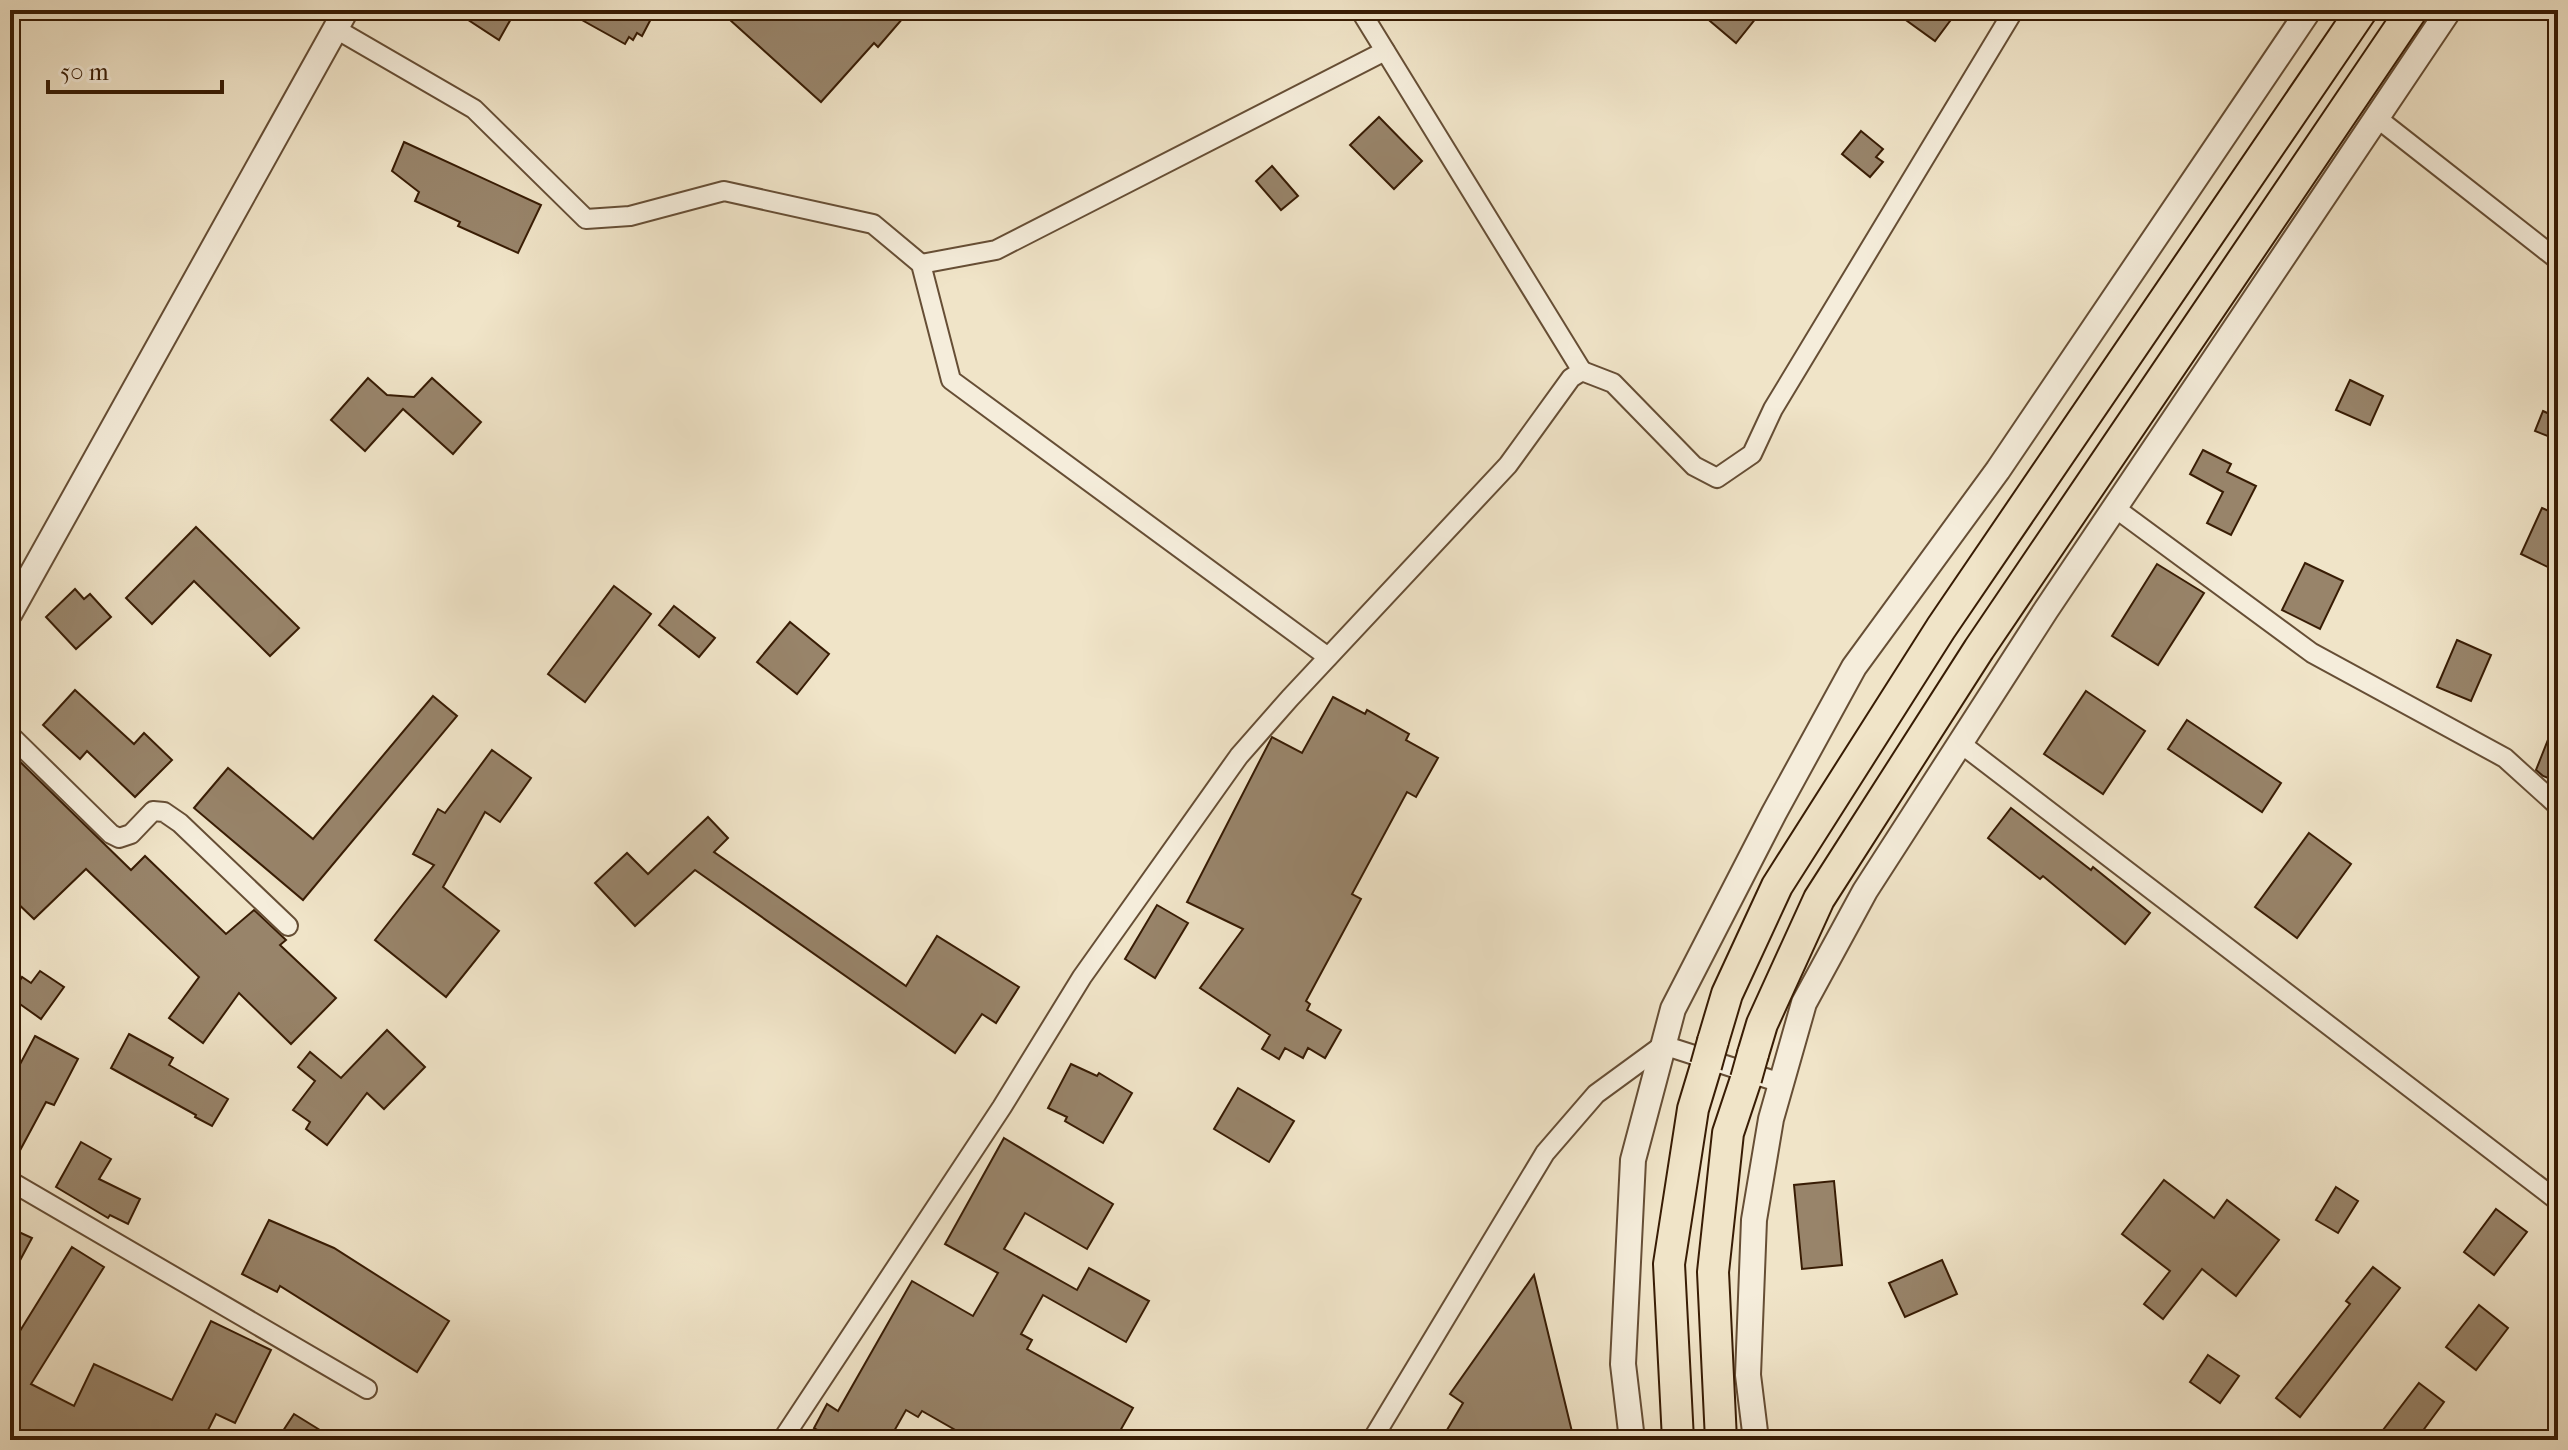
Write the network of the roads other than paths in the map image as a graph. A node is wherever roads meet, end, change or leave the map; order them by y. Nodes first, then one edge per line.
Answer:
1 (1360, 10) edge
2 (2309, 10) edge
3 (2362, 10) edge
4 (2412, 10) edge
5 (2449, 10) edge
6 (2010, 12) edge
7 (341, 20) edge
8 (1385, 51) junction
9 (2377, 118) junction
10 (2558, 260) edge
11 (921, 264) junction
12 (1582, 371) junction
13 (2115, 508) junction
14 (10, 613) edge
15 (1328, 657) junction
16 (10, 735) edge
17 (1960, 743) junction
18 (2558, 806) edge
19 (288, 926) dead end
20 (1663, 1045) junction
21 (1781, 1083) junction
22 (10, 1181) edge
23 (2558, 1201) edge
24 (367, 1389) dead end
25 (782, 1440) edge
26 (1372, 1440) edge
27 (1632, 1440) edge
28 (1678, 1440) edge
29 (1721, 1440) edge
30 (1756, 1440) edge

1 - 8 street
2 - 20 street
3 - 28 highway
4 - 29 highway
5 - 9 street
6 - 12 street
7 - 11 street
7 - 14 street
8 - 11 street
8 - 12 street
9 - 10 street
9 - 13 street
11 - 15 street
12 - 15 street
13 - 17 street
13 - 18 street
15 - 25 street
16 - 19 street
17 - 21 street
17 - 23 street
20 - 21 street
20 - 26 street
20 - 27 street
21 - 30 street
22 - 24 street

